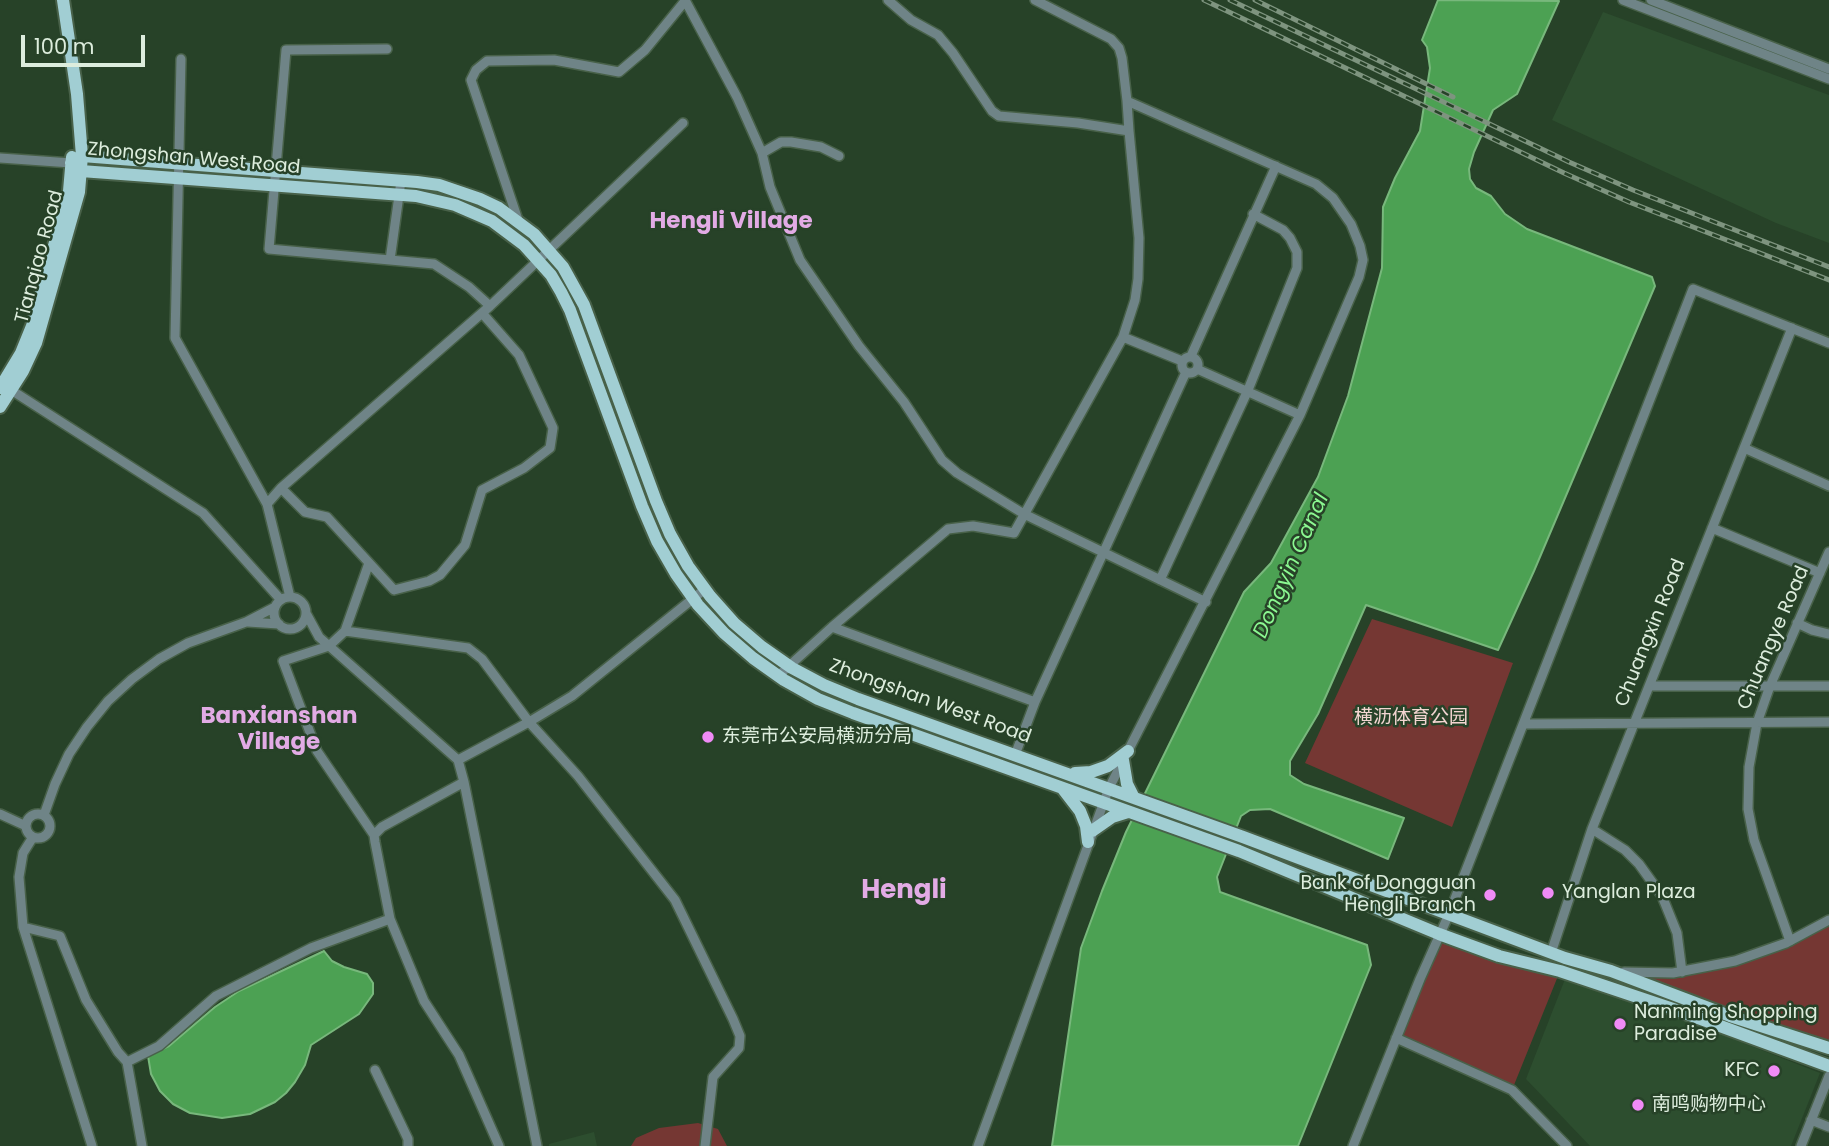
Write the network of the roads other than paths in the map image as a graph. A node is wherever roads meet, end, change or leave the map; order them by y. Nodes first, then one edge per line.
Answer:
1 (63, 0) edge
2 (685, 0) edge
3 (888, 0) edge
4 (1035, 0) edge
5 (1623, 0) edge
6 (1651, 0) edge
7 (387, 49) dead end
8 (181, 59) dead end
9 (1829, 69) edge
10 (1829, 79) edge
11 (1127, 101) junction
12 (683, 123) dead end
13 (1129, 131) junction
14 (762, 153) junction
15 (839, 156) dead end
16 (0, 158) edge
17 (78, 163) junction
18 (179, 163) junction
19 (1276, 166) junction
20 (276, 171) junction
21 (178, 178) junction
22 (401, 181) junction
23 (274, 186) junction
24 (399, 195) junction
25 (1253, 214) junction
26 (518, 220) junction
27 (550, 250) junction
28 (538, 259) junction
29 (390, 260) junction
30 (486, 309) junction
31 (1792, 328) junction
32 (1123, 337) junction
33 (1829, 343) edge
34 (1187, 359) junction
35 (1198, 369) junction
36 (1186, 372) junction
37 (4, 388) edge
38 (1248, 390) junction
39 (0, 407) edge
40 (1300, 415) junction
41 (1744, 448) junction
42 (1829, 486) edge
43 (281, 488) junction
44 (267, 504) junction
45 (1024, 514) junction
46 (1712, 528) junction
47 (1102, 552) junction
48 (1829, 552) edge
49 (369, 563) junction
50 (1820, 573) junction
51 (1160, 580) junction
52 (705, 589) junction
53 (693, 598) junction
54 (282, 601) junction
55 (1206, 602) junction
56 (307, 615) junction
57 (246, 622) junction
58 (1797, 623) junction
59 (279, 624) junction
60 (832, 627) junction
61 (296, 628) junction
62 (345, 631) junction
63 (1829, 634) edge
64 (319, 637) junction
65 (329, 646) junction
66 (789, 666) junction
67 (778, 676) junction
68 (1649, 686) junction
69 (1770, 686) junction
70 (1829, 686) edge
71 (1035, 702) junction
72 (529, 722) junction
73 (1829, 722) edge
74 (1634, 723) junction
75 (1757, 723) junction
76 (1524, 724) junction
77 (1015, 755) junction
78 (1126, 756) junction
79 (458, 760) junction
80 (1065, 773) junction
81 (464, 782) junction
82 (1060, 786) junction
83 (1109, 788) junction
84 (1133, 798) junction
85 (1103, 802) junction
86 (1128, 812) junction
87 (0, 814) edge
88 (44, 815) junction
89 (26, 826) junction
90 (1591, 829) junction
91 (374, 835) junction
92 (33, 837) junction
93 (1090, 837) junction
94 (1449, 915) junction
95 (390, 919) junction
96 (1829, 920) edge
97 (23, 927) junction
98 (1439, 934) junction
99 (1790, 941) junction
100 (1551, 953) junction
101 (1611, 971) junction
102 (1682, 972) junction
103 (1396, 1038) junction
104 (1829, 1048) edge
105 (127, 1062) junction
106 (1829, 1066) edge
107 (376, 1070) dead end
108 (1829, 1076) edge
109 (1811, 1120) junction
110 (1829, 1127) edge
111 (92, 1146) edge
112 (142, 1146) edge
113 (408, 1146) edge
114 (499, 1146) edge
115 (537, 1146) edge
116 (705, 1146) edge
117 (978, 1146) edge
118 (1353, 1146) edge
119 (1567, 1146) edge
120 (1801, 1146) edge

1 - 17 main road, Tianqiao Road
2 - 14 street
2 - 26 street
3 - 13 street
4 - 11 street
5 - 10 street
6 - 9 street
7 - 20 street
8 - 18 street
11 - 13 street
11 - 19 street
12 - 27 street
13 - 32 street
14 - 15 street
14 - 45 street
16 - 17 street
17 - 18 main road, Zhongshan West Road
17 - 21 main road, Zhongshan West Road
17 - 37 main road, Tianqiao Road
18 - 20 main road, Zhongshan West Road
18 - 21 street
19 - 25 street
19 - 40 street
20 - 22 main road, Zhongshan West Road
20 - 23 street
21 - 23 main road, Zhongshan West Road
21 - 44 street
22 - 24 street
22 - 26 main road, Zhongshan West Road
23 - 24 main road, Zhongshan West Road
23 - 29 street
24 - 28 main road, Zhongshan West Road
24 - 29 street
25 - 34 street
25 - 38 street
26 - 27 main road, Zhongshan West Road
27 - 28 street
27 - 52 main road, Zhongshan West Road
28 - 30 street
28 - 53 main road, Zhongshan West Road
29 - 30 street
30 - 43 street
30 - 49 street
31 - 33 street
31 - 41 street, Chuangxin Road
31 - 76 street
32 - 34 street
32 - 45 street
34 - 35 street
34 - 36 street
35 - 36 street
35 - 38 street
36 - 47 street
37 - 39 main road, Tianqiao Road
37 - 54 street
38 - 40 street
38 - 51 street
40 - 55 street
41 - 42 street
41 - 46 street, Chuangxin Road
43 - 44 street
43 - 49 street
44 - 54 street
45 - 47 street
45 - 60 street
46 - 50 street
46 - 68 street, Chuangxin Road
47 - 51 street
47 - 71 street
48 - 50 street, Chuangye Road
49 - 62 street
50 - 58 street, Chuangye Road
51 - 55 street
52 - 53 street
52 - 66 main road, Zhongshan West Road
53 - 67 main road, Zhongshan West Road
53 - 72 street
54 - 56 street
54 - 57 street
54 - 59 street
55 - 78 street
56 - 61 street
56 - 64 street
57 - 59 street
57 - 88 street
58 - 63 street
58 - 69 street, Chuangye Road
59 - 61 street
60 - 66 street
60 - 71 street
61 - 64 street
62 - 65 street
62 - 72 street
64 - 65 street
65 - 79 street
65 - 91 street
66 - 67 street
66 - 77 main road, Zhongshan West Road
67 - 82 main road, Zhongshan West Road
68 - 69 street
68 - 74 street, Chuangxin Road
69 - 70 street
69 - 75 street, Chuangye Road
71 - 77 street
72 - 79 street
72 - 116 street
73 - 75 street
74 - 75 street
74 - 76 street
74 - 90 street, Chuangxin Road
75 - 99 street, Chuangye Road
76 - 94 street
77 - 80 main road, Zhongshan West Road
78 - 80 main road
78 - 83 street
78 - 84 main road
79 - 81 street
80 - 83 main road, Zhongshan West Road
81 - 91 street
81 - 115 street
82 - 85 main road, Zhongshan West Road
82 - 93 main road
83 - 84 main road, Zhongshan West Road
83 - 85 street
84 - 94 main road, Zhongshan West Road
85 - 86 main road, Zhongshan West Road
85 - 93 street
86 - 93 main road
86 - 98 main road, Zhongshan West Road
87 - 89 street
88 - 89 street
88 - 92 street
89 - 92 street
90 - 100 street, Chuangxin Road
90 - 102 street
91 - 95 street
92 - 97 street
93 - 117 street
94 - 98 street
94 - 100 main road, Zhongshan West Road
95 - 105 street
95 - 114 street
96 - 99 street
97 - 105 street
97 - 111 street
98 - 103 street
98 - 106 main road, Zhongshan West Road
99 - 102 street
100 - 101 main road, Zhongshan West Road
101 - 102 street
101 - 104 main road, Zhongshan West Road
103 - 118 street
103 - 119 street
105 - 112 street
107 - 113 street
108 - 109 street
109 - 110 street
109 - 120 street

